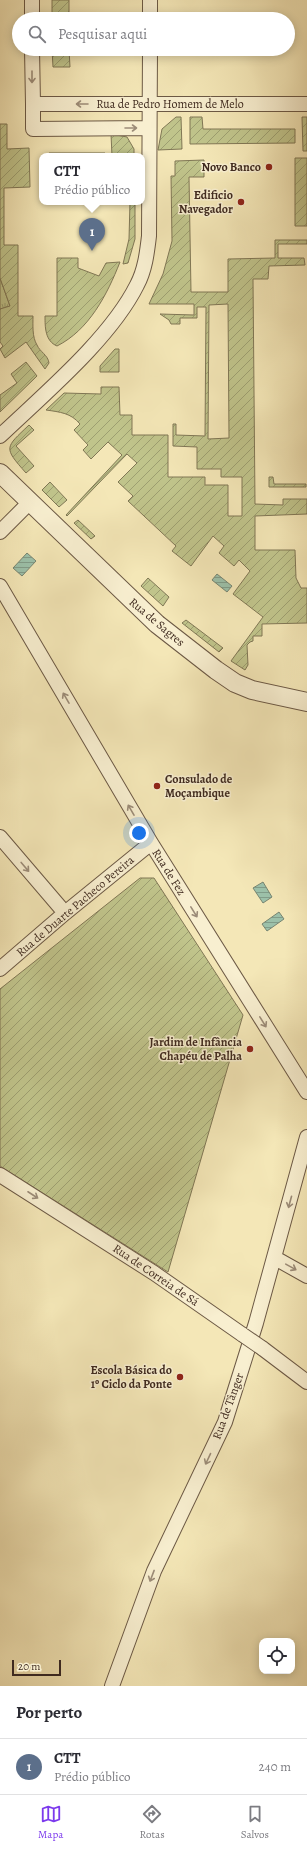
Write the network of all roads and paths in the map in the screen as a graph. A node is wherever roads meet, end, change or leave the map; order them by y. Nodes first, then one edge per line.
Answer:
1 (32, 0) edge
2 (150, 0) edge
3 (32, 12) edge
4 (150, 12) edge
5 (32, 56) edge
6 (150, 56) edge
7 (33, 104) junction
8 (149, 104) junction
9 (307, 104) edge
10 (149, 128) junction
11 (0, 436) edge
12 (0, 473) edge
13 (30, 502) junction
14 (0, 532) edge
15 (0, 586) edge
16 (307, 702) edge
17 (0, 837) edge
18 (151, 843) junction
19 (65, 913) junction
20 (0, 969) edge
21 (307, 1092) edge
22 (307, 1137) edge
23 (0, 1175) edge
24 (275, 1258) junction
25 (307, 1276) edge
26 (247, 1337) junction
27 (307, 1382) edge
28 (112, 1686) edge

1 - 3 street
2 - 4 street
5 -> 7 street, Rua de Pedro Homem de Melo
6 - 8 street
8 -> 7 street, Rua de Pedro Homem de Melo
7 -> 10 street, Rua de Pedro Homem de Melo
8 - 9 street, Rua de Pedro Homem de Melo
8 - 10 street
10 - 11 street
12 - 13 street, Rua de Sagres
13 - 14 street
13 - 16 street, Rua de Sagres
18 -> 15 street, Rua de Fez
17 -> 19 street
18 - 19 street, Rua de Duarte Pacheco Pereira
18 -> 21 street, Rua de Fez
19 - 20 street, Rua de Duarte Pacheco Pereira
22 -> 24 street, Rua de Tânger
23 -> 26 street, Rua de Correia de Sá
24 -> 25 street
24 - 26 street, Rua de Tânger
26 - 27 street, Rua de Correia de Sá, bridge
26 -> 28 street, Rua de Tânger

